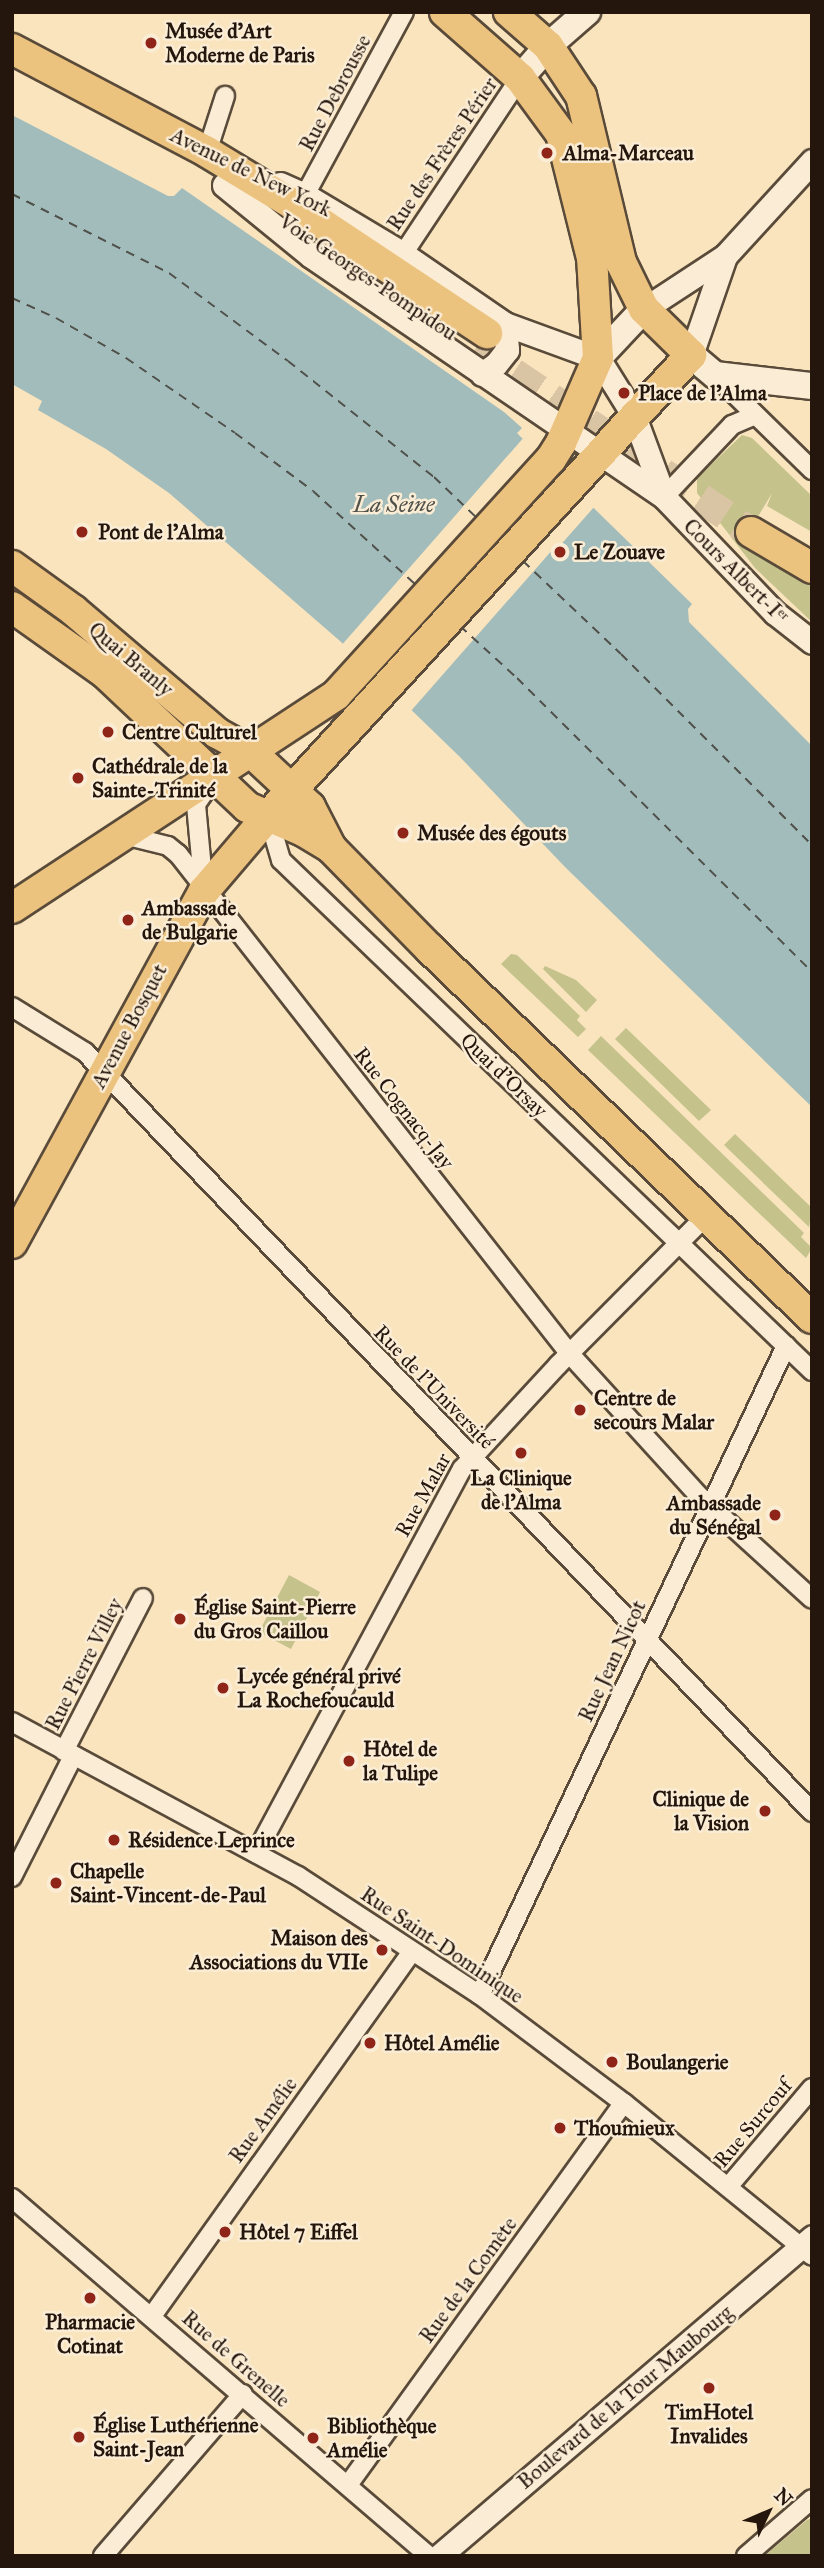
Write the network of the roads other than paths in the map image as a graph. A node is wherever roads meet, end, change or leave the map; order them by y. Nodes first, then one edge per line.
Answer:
1 (404, 12) edge
2 (445, 12) edge
3 (509, 12) edge
4 (587, 12) edge
5 (548, 47) junction
6 (12, 49) edge
7 (12, 71) edge
8 (520, 78) junction
9 (225, 96) dead end
10 (207, 152) junction
11 (812, 161) edge
12 (224, 185) joint
13 (305, 195) junction
14 (403, 254) junction
15 (725, 256) junction
16 (643, 309) junction
17 (488, 345) junction
18 (691, 355) junction
19 (598, 358) junction
20 (721, 382) junction
21 (812, 386) edge
22 (755, 415) junction
23 (634, 416) junction
24 (566, 430) junction
25 (599, 454) junction
26 (812, 470) edge
27 (664, 497) junction
28 (812, 545) edge
29 (12, 566) edge
30 (812, 568) edge
31 (12, 607) edge
32 (812, 642) edge
33 (250, 751) junction
34 (215, 776) junction
35 (292, 790) junction
36 (268, 816) junction
37 (124, 835) junction
38 (331, 848) junction
39 (204, 891) junction
40 (12, 908) edge
41 (12, 1007) edge
42 (104, 1072) junction
43 (707, 1215) junction
44 (12, 1243) edge
45 (678, 1243) junction
46 (812, 1318) edge
47 (786, 1346) junction
48 (569, 1353) junction
49 (812, 1371) edge
50 (470, 1458) junction
51 (711, 1507) junction
52 (143, 1598) dead end
53 (812, 1599) edge
54 (647, 1641) junction
55 (12, 1722) edge
56 (69, 1754) junction
57 (809, 1805) edge
58 (256, 1853) junction
59 (12, 1877) edge
60 (412, 1951) junction
61 (480, 1995) junction
62 (812, 2088) edge
63 (624, 2103) junction
64 (729, 2187) junction
65 (12, 2198) edge
66 (808, 2247) edge
67 (152, 2316) junction
68 (243, 2394) junction
69 (348, 2485) junction
70 (812, 2499) edge
71 (103, 2556) edge
72 (429, 2556) edge
73 (439, 2556) edge
74 (746, 2556) edge

1 - 13 street, Rue Debrousse
2 - 8 main road
3 - 5 main road
4 - 5 main road
5 - 8 main road
5 - 16 main road
6 - 10 main road, Avenue de New York
7 - 12 main road, Avenue de New York
8 - 14 street, Rue des Frères Périer
8 - 19 main road
9 - 10 street
10 - 13 street, Avenue de New York
10 - 17 main road, Voie Georges-Pompidou
11 - 15 street
12 - 17 main road, Voie Georges-Pompidou
13 - 14 street, Avenue de New York
14 - 17 street, Avenue de New York
15 - 16 street
15 - 18 street
16 - 18 main road
16 - 19 main road
17 - 19 street, Avenue de New York
17 - 24 street, Avenue de New York
18 - 20 main road
18 - 23 main road
19 - 23 street
19 - 24 main road
20 - 21 main road
20 - 22 street
22 - 26 street
22 - 27 street
23 - 25 main road
23 - 27 street
24 - 25 street
24 - 33 main road
25 - 27 street
25 - 35 main road
27 - 32 street, Cours Albert-Iᵉʳ
28 - 30 main road
29 - 33 main road, Quai Branly
31 - 34 main road, Quai Branly
33 - 34 main road
33 - 35 main road, Quai Branly
34 - 36 main road, Quai Branly
34 - 37 main road
34 - 39 street
35 - 36 main road, Avenue Bosquet
35 - 38 main road, Quai d'Orsay
36 - 38 main road, Quai d'Orsay
36 - 39 main road, Avenue Bosquet
36 - 45 street, Quai d'Orsay
37 - 39 street, Rue Cognacq-Jay
37 - 40 main road
38 - 43 main road, Quai d'Orsay
39 - 42 main road, Avenue Bosquet
39 - 48 street, Rue Cognacq-Jay
41 - 42 street, Rue de l'Université
42 - 44 main road, Avenue Bosquet
42 - 50 street, Rue de l'Université
43 - 45 street, Rue Malar
43 - 46 main road, Quai d'Orsay
45 - 47 street, Quai d'Orsay
45 - 48 street, Rue Malar
47 - 49 street, Quai d'Orsay
47 - 51 street, Rue Jean Nicot
48 - 50 street, Rue Malar
48 - 51 street, Rue Cognacq-Jay
50 - 54 street, Rue de l'Université
50 - 58 street, Rue Malar
51 - 53 street, Rue Cognacq-Jay
51 - 54 street, Rue Jean Nicot
52 - 56 street, Rue Pierre Villey
54 - 57 street, Rue de l'Université
54 - 61 street, Rue Jean Nicot
55 - 56 street, Rue Saint-Dominique
56 - 58 street, Rue Saint-Dominique
56 - 59 street, Rue Pierre Villey
58 - 60 street, Rue Saint-Dominique
60 - 61 street, Rue Saint-Dominique
60 - 67 street, Rue Amélie
61 - 63 street, Rue Saint-Dominique
62 - 64 street, Rue Surcouf
63 - 64 street, Rue Saint-Dominique
63 - 69 street, Rue de la Comète
64 - 66 street, Rue Saint-Dominique
65 - 67 street, Rue de Grenelle
66 - 73 street, Boulevard de la Tour Maubourg
67 - 68 street, Rue de Grenelle
68 - 69 street, Rue de Grenelle
68 - 71 street
69 - 72 street, Rue de Grenelle
70 - 74 street

